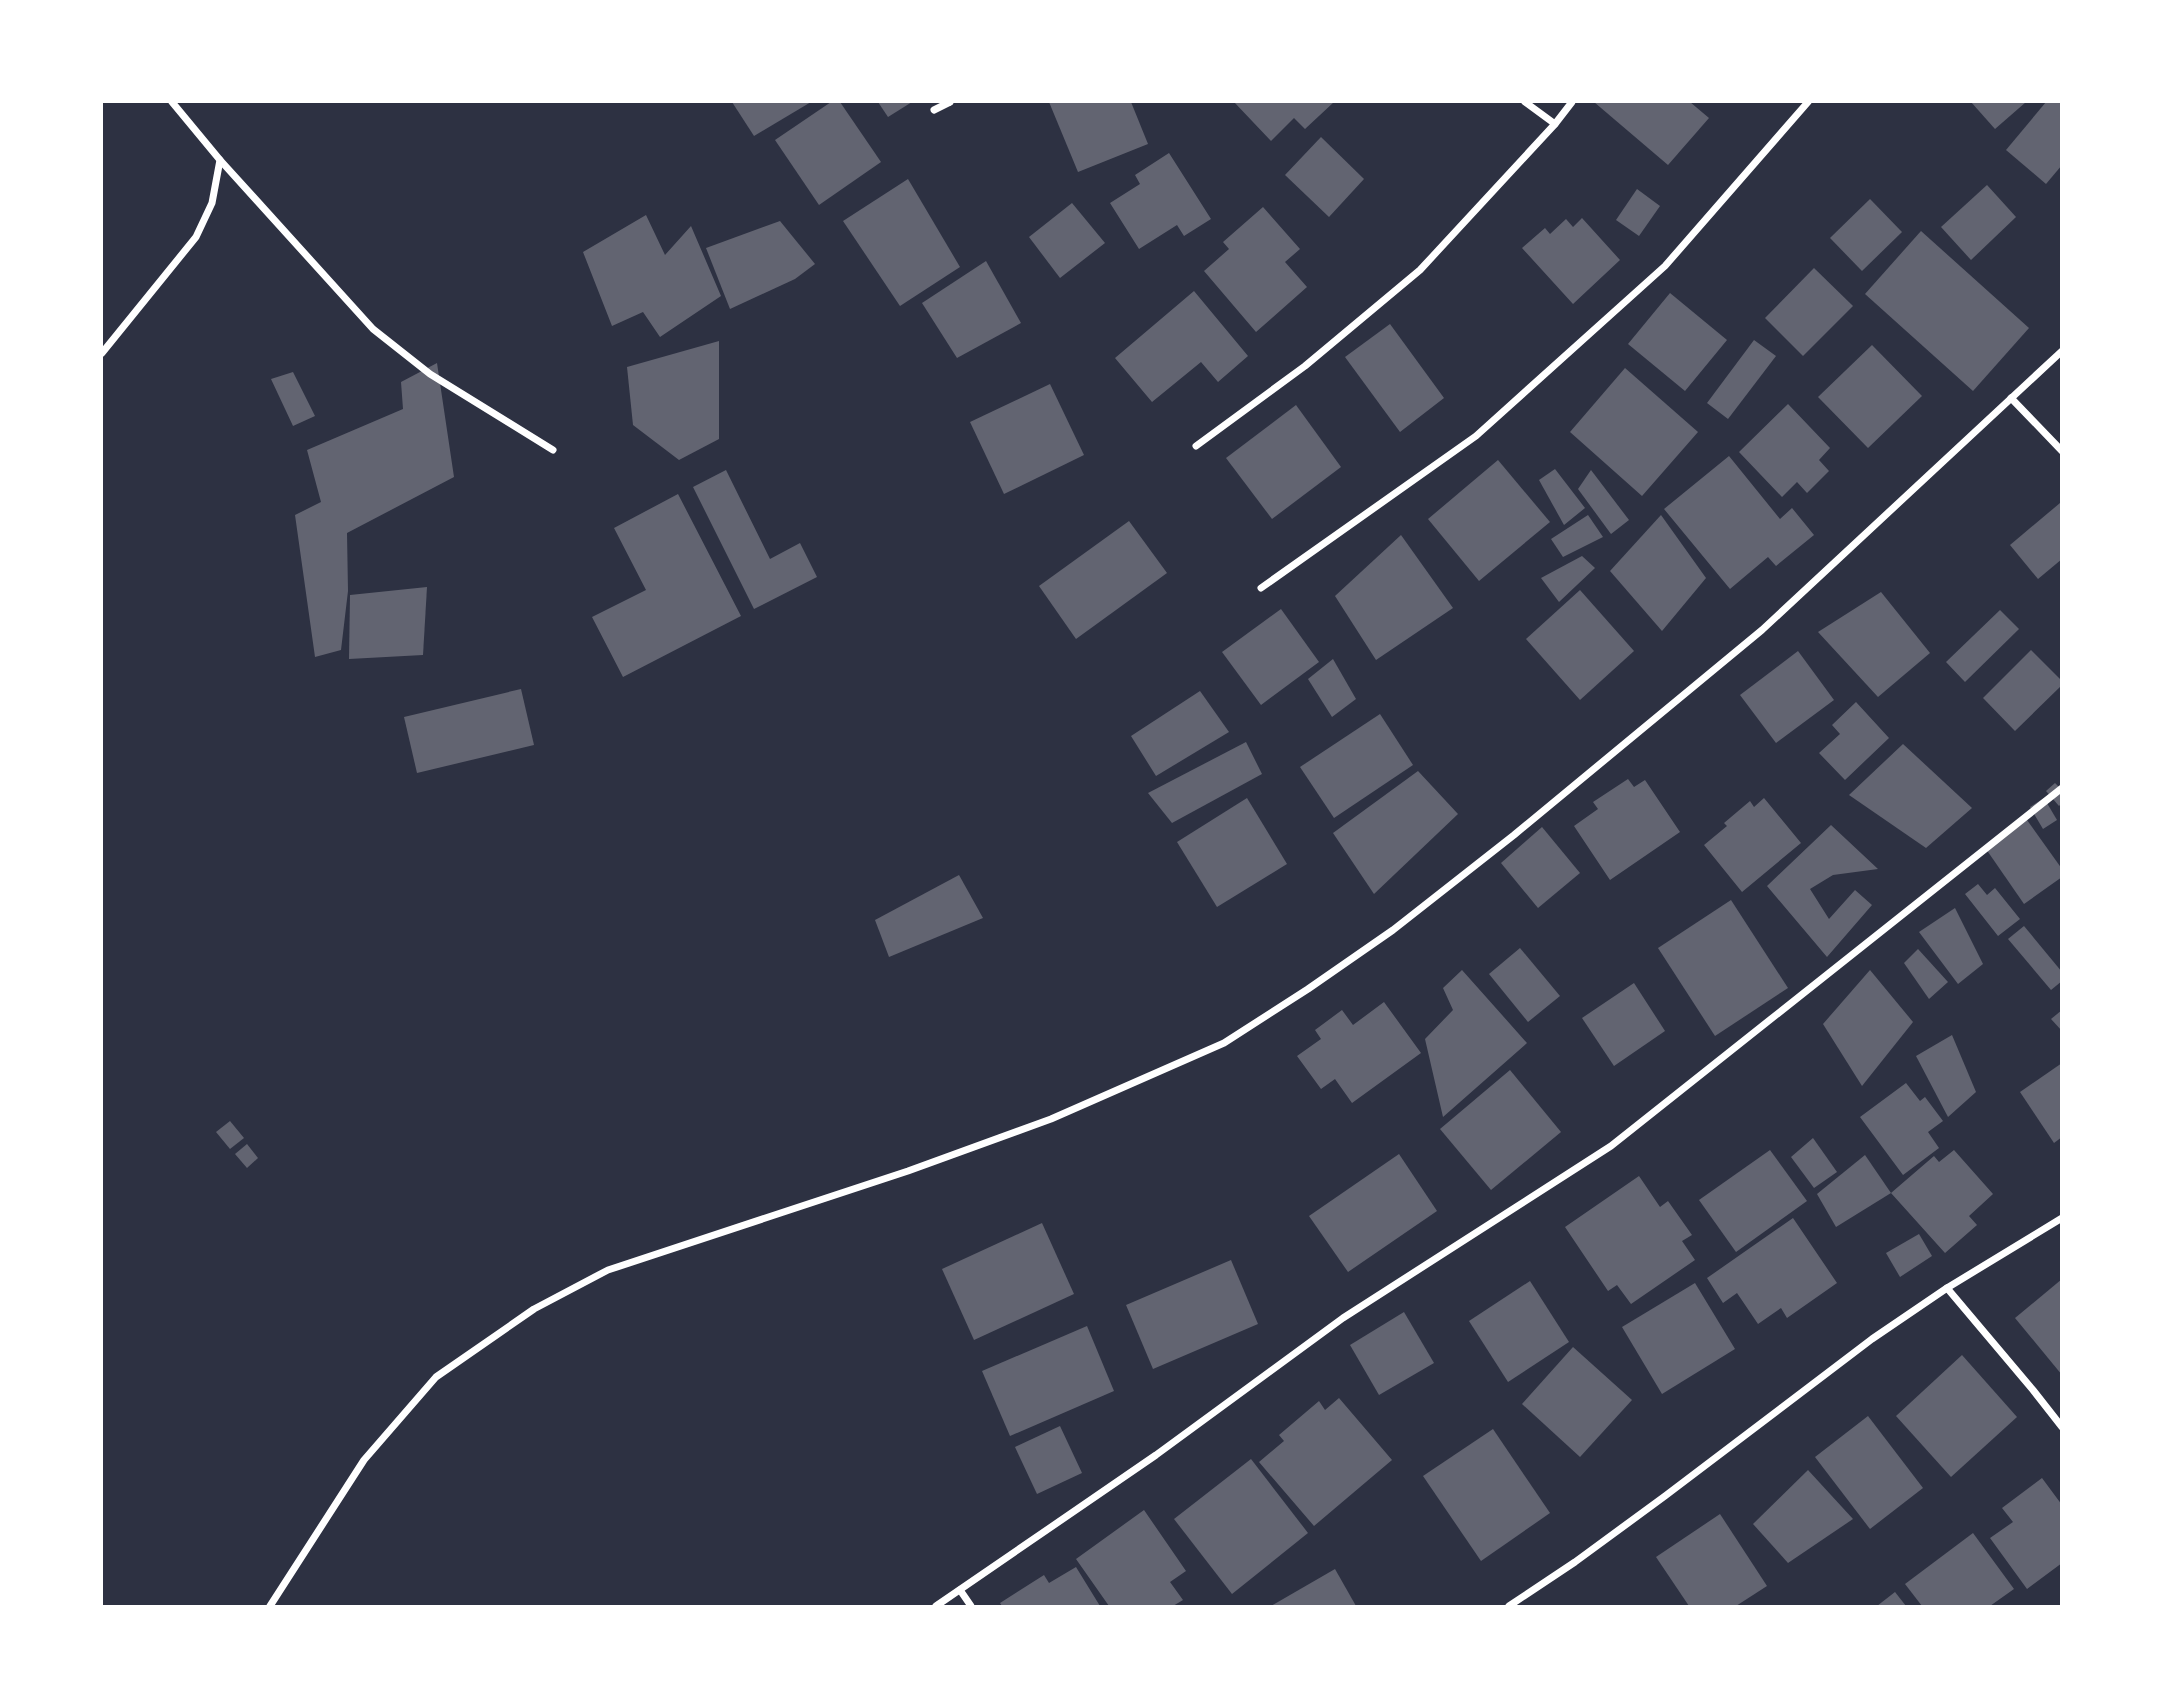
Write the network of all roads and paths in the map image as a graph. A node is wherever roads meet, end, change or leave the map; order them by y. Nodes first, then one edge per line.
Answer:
1 (172, 102) edge
2 (950, 102) edge
3 (1525, 102) edge
4 (1572, 102) edge
5 (1808, 102) edge
6 (934, 110) dead end
7 (1555, 124) junction
8 (220, 160) junction
9 (2062, 351) edge
10 (102, 353) edge
11 (2011, 398) junction
12 (1196, 446) dead end
13 (553, 450) dead end
14 (2062, 452) edge
15 (1261, 588) dead end
16 (2062, 789) edge
17 (2062, 1218) edge
18 (1947, 1288) junction
19 (2062, 1427) edge
20 (960, 1590) junction
21 (270, 1606) edge
22 (936, 1606) edge
23 (971, 1606) edge
24 (1509, 1606) edge

1 - 8 street
2 - 6 street
3 - 7 street
4 - 7 street
5 - 15 street
7 - 12 street
8 - 10 street
8 - 13 street
9 - 11 street
11 - 14 street
11 - 21 street
16 - 20 street
17 - 18 street
18 - 19 street
18 - 24 street
20 - 22 street
20 - 23 street

